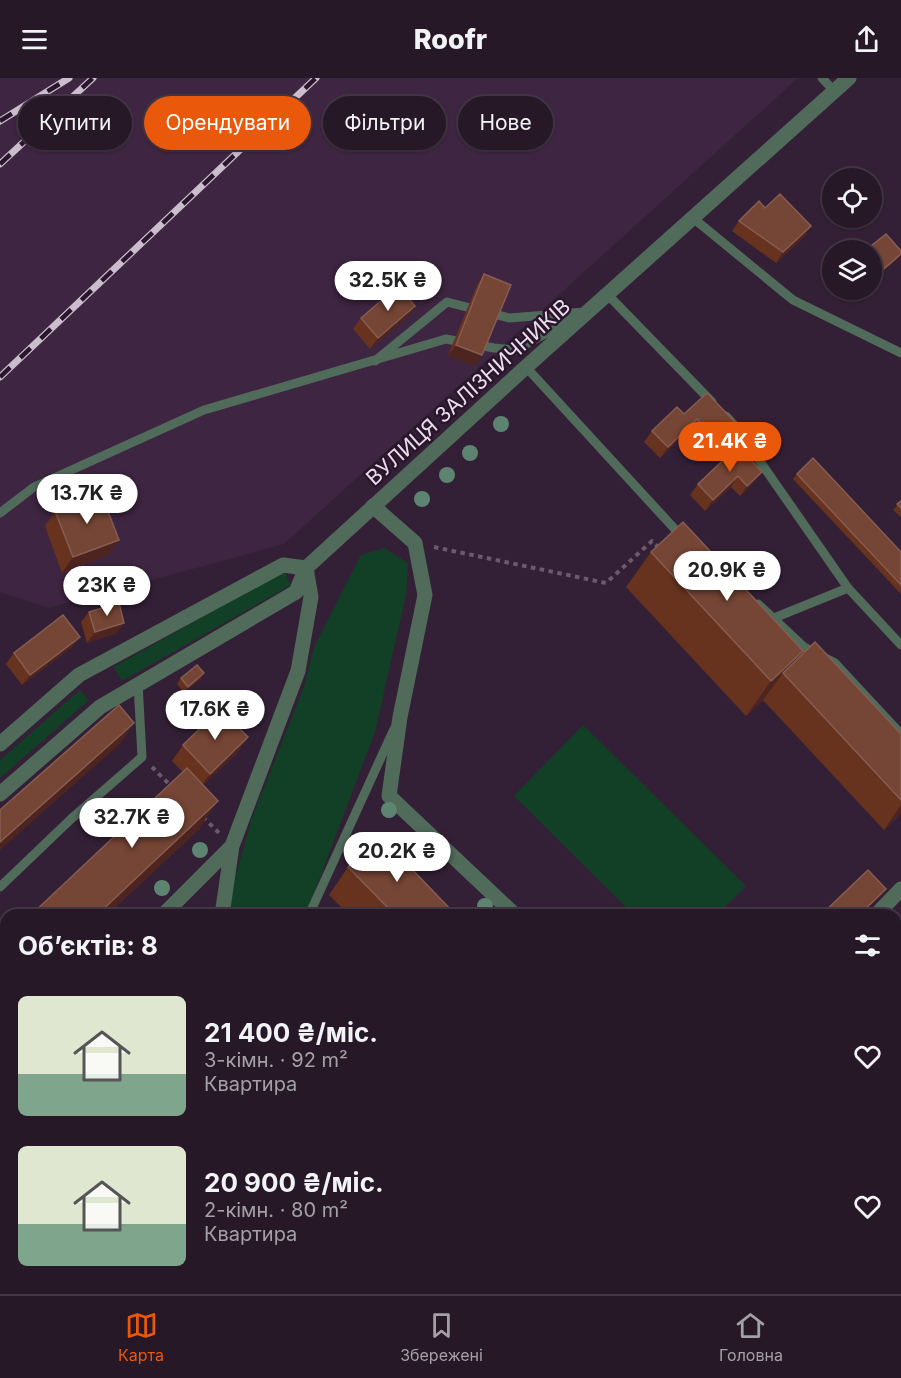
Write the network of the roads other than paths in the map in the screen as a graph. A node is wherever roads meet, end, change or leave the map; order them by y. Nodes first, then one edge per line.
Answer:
1 (822, 78) edge
2 (849, 78) edge
3 (834, 91) junction
4 (693, 218) junction
5 (607, 294) junction
6 (587, 312) junction
7 (901, 353) edge
8 (375, 361) junction
9 (526, 367) junction
10 (373, 506) junction
11 (0, 513) edge
12 (690, 546) edge
13 (306, 568) junction
14 (848, 588) junction
15 (749, 597) edge
16 (774, 618) junction
17 (901, 645) edge
18 (138, 683) junction
19 (400, 717) junction
20 (901, 734) edge
21 (0, 744) edge
22 (0, 794) edge
23 (232, 846) junction
24 (0, 887) edge
25 (901, 889) edge
26 (169, 909) edge
27 (223, 909) edge
28 (312, 909) edge
29 (509, 909) edge
30 (882, 909) edge

1 - 3 lane
2 - 3 street, ВУЛИЦЯ ЗАЛІЗНИЧНИКІВ
3 - 4 street, ВУЛИЦЯ ЗАЛІЗНИЧНИКІВ
4 - 5 street, ВУЛИЦЯ ЗАЛІЗНИЧНИКІВ
4 - 7 lane
5 - 6 street, ВУЛИЦЯ ЗАЛІЗНИЧНИКІВ
5 - 14 lane
6 - 8 lane
6 - 8 lane
6 - 9 street, ВУЛИЦЯ ЗАЛІЗНИЧНИКІВ
8 - 11 lane
9 - 10 street, ВУЛИЦЯ ЗАЛІЗНИЧНИКІВ
9 - 12 lane
10 - 13 street, ВУЛИЦЯ ЗАЛІЗНИЧНИКІВ
10 - 19 street
13 - 18 street, ВУЛИЦЯ ЗАЛІЗНИЧНИКІВ
13 - 21 street
13 - 23 street
14 - 16 lane
14 - 17 lane
15 - 16 lane
16 - 20 lane
18 - 22 street, ВУЛИЦЯ ЗАЛІЗНИЧНИКІВ
18 - 24 lane
19 - 28 lane
19 - 29 street
23 - 26 street
23 - 27 street
25 - 30 street

